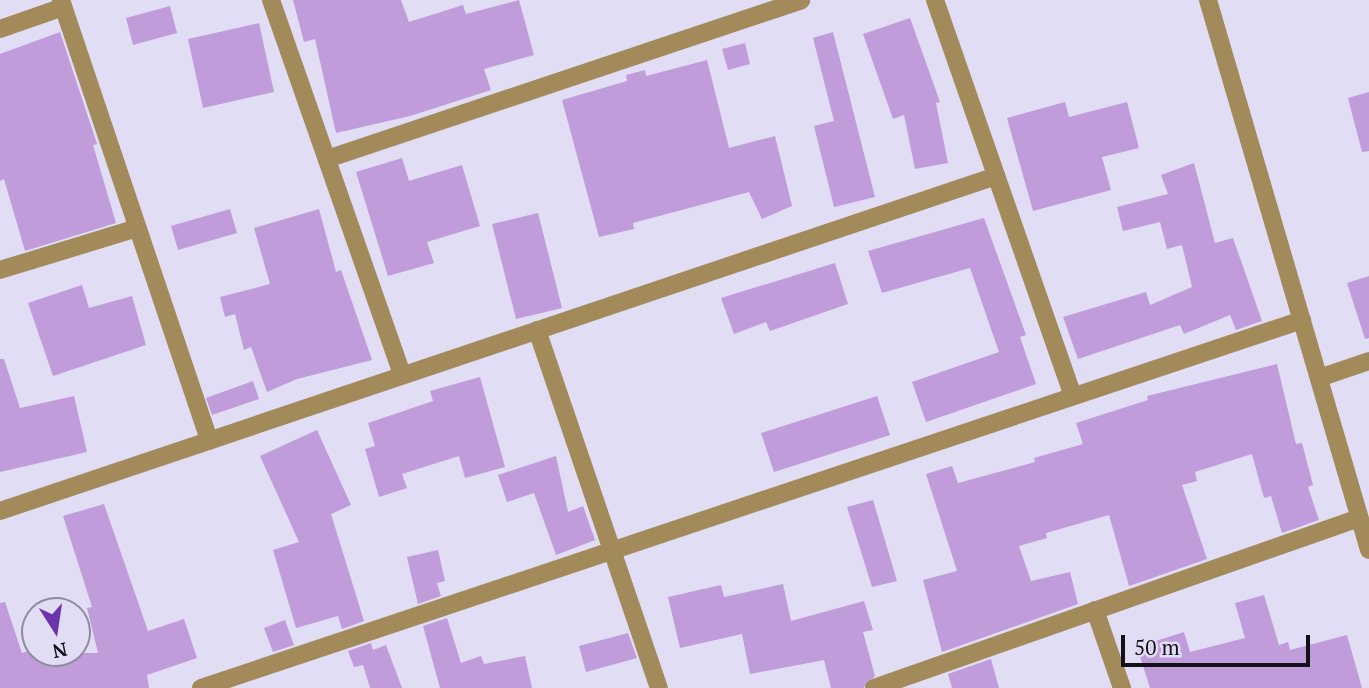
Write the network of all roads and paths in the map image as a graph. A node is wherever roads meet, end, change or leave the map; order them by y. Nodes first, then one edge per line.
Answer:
1 (271, 0) edge
2 (801, 0) edge
3 (935, 0) edge
4 (1208, 0) edge
5 (62, 4) edge
6 (0, 29) edge
7 (327, 159) junction
8 (996, 176) junction
9 (138, 228) junction
10 (0, 270) edge
11 (1302, 320) junction
12 (537, 330) junction
13 (1369, 361) edge
14 (402, 375) junction
15 (1319, 378) junction
16 (1072, 394) junction
17 (209, 441) junction
18 (0, 511) edge
19 (1359, 518) junction
20 (613, 549) junction
21 (1369, 550) edge
22 (1095, 610) junction
23 (922, 680) edge
24 (201, 688) edge
25 (659, 688) edge
26 (874, 688) edge
27 (1122, 688) edge

1 - 7 street
2 - 7 street
3 - 8 street
4 - 11 street
5 - 6 street
5 - 9 street
7 - 14 street
8 - 12 street
8 - 16 street
9 - 10 street
9 - 17 street
11 - 15 street
11 - 16 street
12 - 14 street
12 - 20 street
13 - 15 street
14 - 17 street
15 - 19 street
16 - 20 street
17 - 18 street
19 - 21 street
19 - 22 street
20 - 24 street
20 - 25 street
22 - 23 street
22 - 27 street
23 - 26 street

